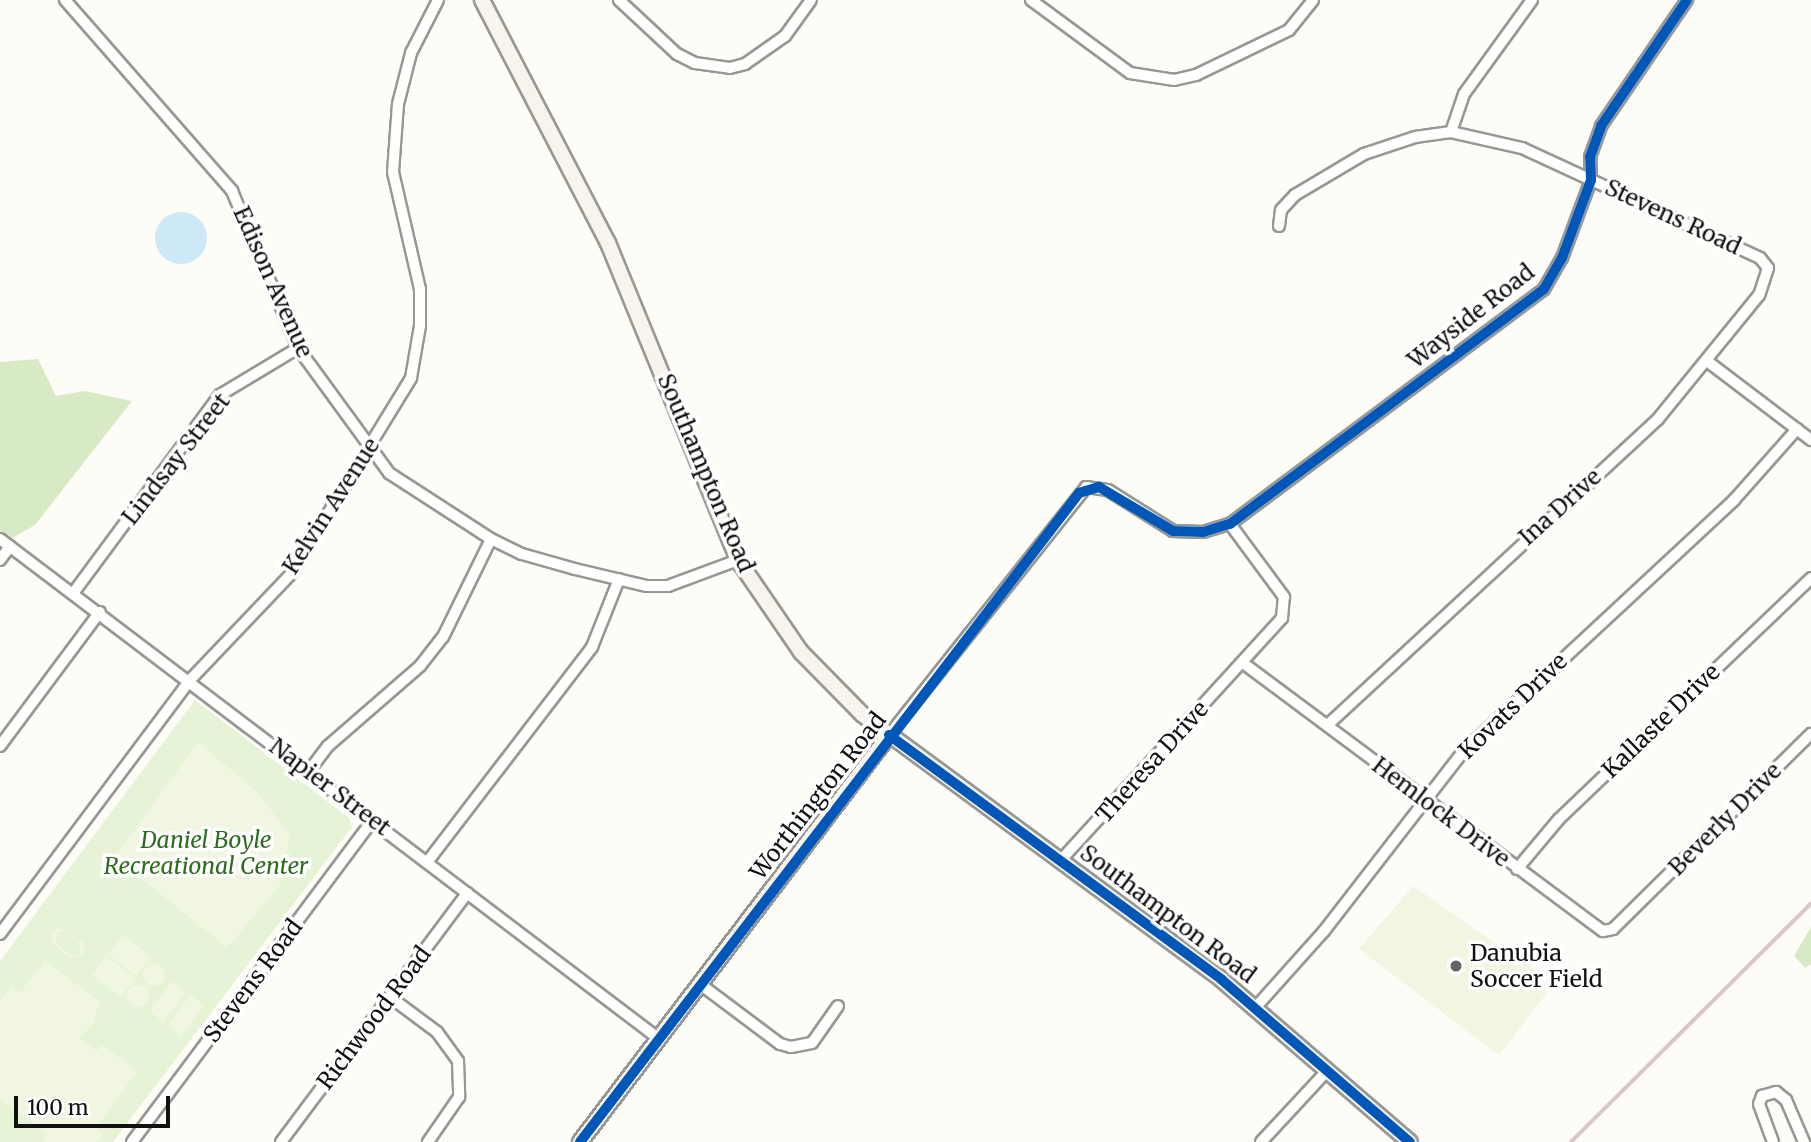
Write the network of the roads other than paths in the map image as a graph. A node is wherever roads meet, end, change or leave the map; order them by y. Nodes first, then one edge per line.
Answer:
1 (65, 0) edge
2 (438, 0) edge
3 (482, 0) edge
4 (619, 0) edge
5 (811, 0) edge
6 (1031, 0) edge
7 (1532, 0) edge
8 (1687, 0) edge
9 (1307, 2) edge
10 (1451, 132) junction
11 (1591, 180) junction
12 (1279, 226) dead end
13 (1768, 270) joint
14 (298, 348) junction
15 (1707, 361) junction
16 (1797, 429) junction
17 (1811, 440) edge
18 (370, 446) junction
19 (1230, 524) junction
20 (0, 539) edge
21 (491, 539) junction
22 (10, 546) junction
23 (0, 560) edge
24 (738, 560) junction
25 (1811, 578) edge
26 (619, 579) junction
27 (74, 592) junction
28 (100, 612) junction
29 (1243, 663) junction
30 (190, 680) junction
31 (1326, 725) junction
32 (1811, 734) edge
33 (889, 735) junction
34 (0, 746) edge
35 (309, 771) junction
36 (1424, 801) junction
37 (373, 820) junction
38 (1061, 860) junction
39 (428, 861) junction
40 (1517, 869) junction
41 (467, 893) junction
42 (1638, 904) joint
43 (0, 934) edge
44 (701, 984) junction
45 (390, 997) junction
46 (838, 1006) dead end
47 (1256, 1007) junction
48 (658, 1038) junction
49 (1327, 1071) junction
50 (1807, 1141) edge
51 (132, 1142) edge
52 (281, 1142) edge
53 (428, 1142) edge
54 (580, 1142) edge
55 (1261, 1142) edge
56 (1410, 1142) edge
57 (1773, 1142) edge

1 - 14 street, Edison Avenue
2 - 18 street, Kelvin Avenue
3 - 24 street, Southampton Road
4 - 5 street
6 - 9 street
7 - 10 street
8 - 11 street, Wayside Road
10 - 11 street, Stevens Road
10 - 12 street, Stevens Road
11 - 13 street, Stevens Road
11 - 19 street, Wayside Road
13 - 15 street, Ina Drive
14 - 18 street, Edison Avenue
14 - 27 street, Lindsay Street
15 - 16 street
15 - 31 street, Ina Drive
16 - 17 street
16 - 36 street, Kovats Drive
18 - 21 street, Edison Avenue
18 - 30 street, Kelvin Avenue
19 - 29 street, Theresa Drive
19 - 33 street, Worthington Road
20 - 22 street, Napier Street
21 - 26 street, Edison Avenue
21 - 35 street
22 - 23 street
22 - 27 street, Napier Street
24 - 26 street, Edison Avenue
24 - 33 street, Southampton Road
25 - 40 street, Kallaste Drive
26 - 39 street
27 - 28 street, Napier Street
28 - 30 street, Napier Street
28 - 34 street
29 - 31 street, Hemlock Drive
29 - 38 street, Theresa Drive
30 - 35 street, Napier Street
30 - 43 street, Kelvin Avenue
31 - 36 street, Hemlock Drive
32 - 42 street, Beverly Drive
33 - 38 street, Southampton Road
33 - 44 street, Worthington Road
35 - 37 street, Napier Street
36 - 40 street, Hemlock Drive
36 - 47 street, Kovats Drive
37 - 39 street, Napier Street
37 - 51 street, Stevens Road
38 - 47 street, Southampton Road
39 - 41 street, Napier Street
40 - 42 street, Hemlock Drive
41 - 45 street, Richwood Road
41 - 48 street, Napier Street
44 - 46 street
44 - 48 street, Worthington Road
45 - 52 street, Richwood Road
45 - 53 street
47 - 49 street, Southampton Road
48 - 54 street, Worthington Road
49 - 55 street
49 - 56 street, Southampton Road
50 - 57 street

